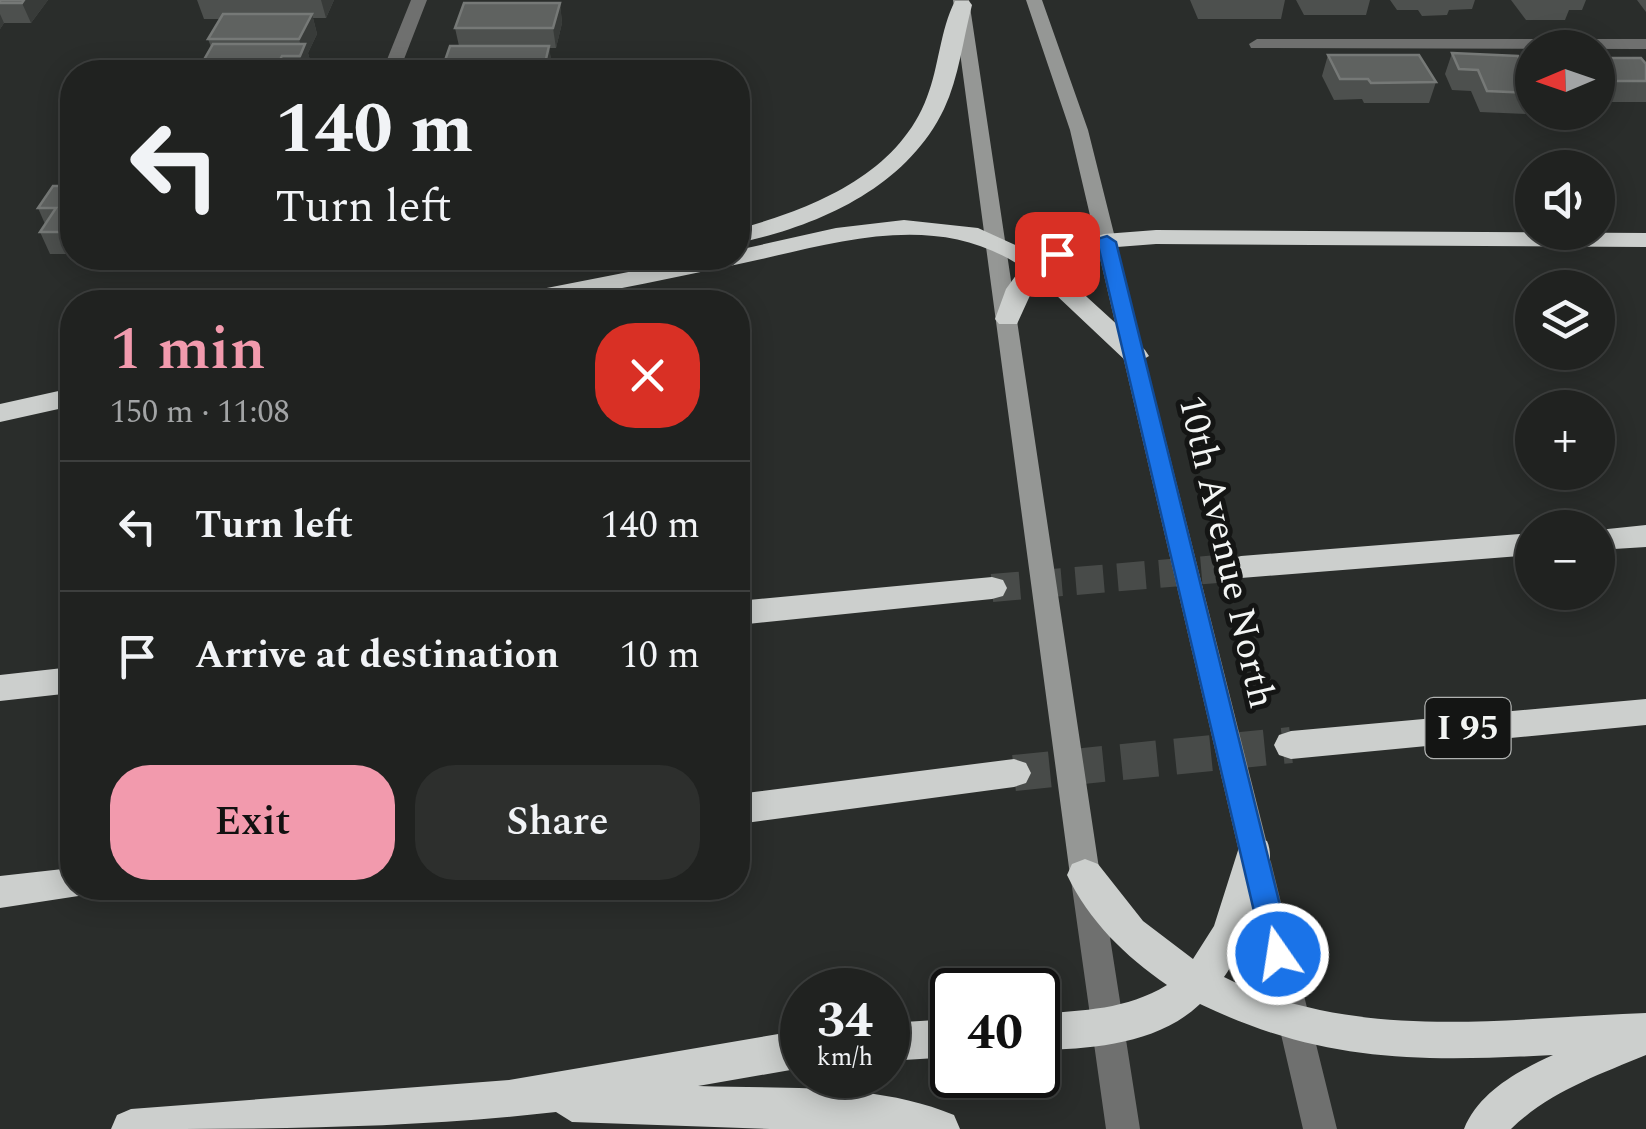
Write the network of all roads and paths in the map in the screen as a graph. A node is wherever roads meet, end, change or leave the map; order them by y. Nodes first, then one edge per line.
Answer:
1 (419, 0) edge
2 (1034, 0) edge
3 (962, 2) edge
4 (1257, 44) dead end
5 (1646, 44) edge
6 (395, 60) edge
7 (750, 232) edge
8 (1646, 240) edge
9 (997, 242) junction
10 (1107, 242) junction
11 (750, 254) edge
12 (1036, 266) junction
13 (602, 270) edge
14 (672, 270) edge
15 (537, 290) edge
16 (574, 290) edge
17 (1008, 319) junction
18 (1136, 356) junction
19 (60, 400) edge
20 (0, 413) edge
21 (1646, 536) edge
22 (1615, 539) edge
23 (1515, 545) edge
24 (1241, 568) tunnel mouth
25 (992, 588) tunnel mouth
26 (750, 612) edge
27 (60, 681) edge
28 (0, 688) edge
29 (1646, 712) edge
30 (1290, 744) tunnel mouth
31 (1014, 773) tunnel mouth
32 (750, 807) edge
33 (1254, 852) junction
34 (1085, 875) junction
35 (60, 885) edge
36 (0, 892) edge
37 (1198, 980) junction
38 (1294, 1022) junction
39 (1108, 1026) junction
40 (1060, 1030) edge
41 (1646, 1034) edge
42 (780, 1053) edge
43 (510, 1100) junction
44 (132, 1129) edge
45 (940, 1129) edge
46 (1123, 1129) edge
47 (1320, 1129) edge
48 (1484, 1129) edge

1 - 6 street
2 - 10 main road, 10th Avenue North
3 - 7 highway
3 - 9 main road
4 - 5 street
8 - 10 highway
9 - 11 highway
9 - 12 highway
9 - 17 main road
10 - 12 highway
10 - 18 main road, 10th Avenue North
12 - 17 highway
12 - 18 highway
13 - 15 highway
14 - 16 highway
17 - 34 main road
18 - 33 main road, 10th Avenue North
19 - 20 highway
21 - 22 highway
23 - 24 highway
25 - 26 highway
27 - 28 highway
29 - 30 highway, I 95
31 - 32 highway
33 - 37 highway
33 - 38 street, 10th Avenue North
34 - 37 highway
34 - 39 street
35 - 36 highway
37 - 38 highway
37 - 39 highway
38 - 41 highway
38 - 47 street, 10th Avenue North
39 - 40 highway
39 - 46 street
41 - 48 highway
42 - 43 highway
43 - 44 highway
43 - 45 highway

